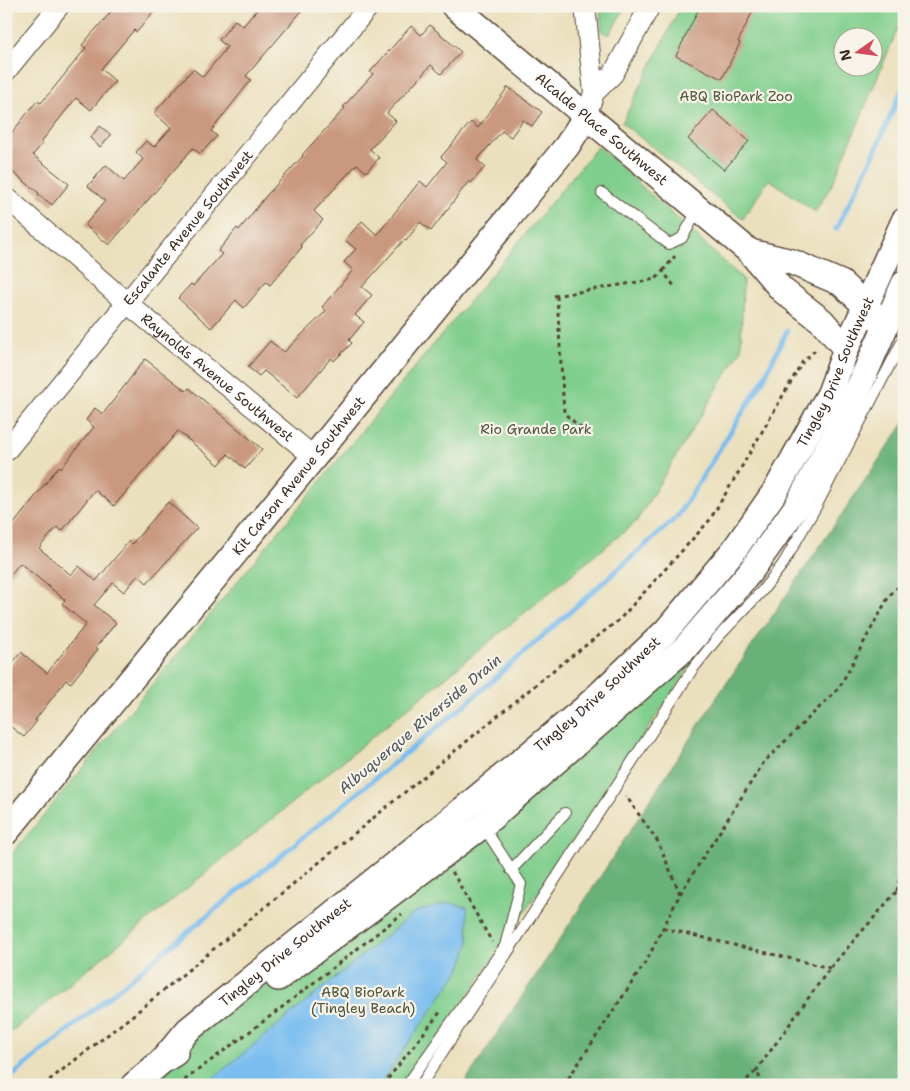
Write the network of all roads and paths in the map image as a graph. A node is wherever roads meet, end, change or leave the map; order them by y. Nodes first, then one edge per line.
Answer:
1 (59, 6) edge
2 (369, 6) edge
3 (454, 6) edge
4 (585, 6) edge
5 (650, 6) edge
6 (6, 71) edge
7 (594, 93) junction
8 (586, 116) junction
9 (602, 193) dead end
10 (6, 197) edge
11 (698, 209) junction
12 (904, 221) edge
13 (750, 252) junction
14 (904, 284) edge
15 (674, 286) dead end
16 (127, 304) junction
17 (865, 305) junction
18 (827, 328) junction
19 (894, 333) edge
20 (846, 349) junction
21 (583, 430) dead end
22 (6, 451) edge
23 (314, 457) junction
24 (904, 581) edge
25 (625, 795) dead end
26 (565, 813) dead end
27 (474, 816) junction
28 (6, 832) edge
29 (904, 856) edge
30 (511, 870) junction
31 (445, 879) dead end
32 (904, 890) edge
33 (897, 891) junction
34 (680, 894) junction
35 (406, 910) dead end
36 (663, 928) junction
37 (493, 943) dead end
38 (830, 968) junction
39 (446, 1004) dead end
40 (756, 1071) junction
41 (44, 1085) edge
42 (134, 1085) edge
43 (178, 1085) edge
44 (383, 1085) edge
45 (407, 1085) edge
46 (420, 1085) edge
47 (564, 1085) edge
48 (741, 1085) edge
49 (764, 1085) edge

1 - 6 street
2 - 16 street, Escalante Avenue Southwest
3 - 8 street, Alcalde Place Southwest
4 - 7 street
5 - 7 street
7 - 8 street
8 - 11 street, Alcalde Place Southwest
8 - 23 street, Kit Carson Avenue Southwest
9 - 11 lane
10 - 16 street, Raynolds Avenue Southwest
11 - 13 street, Alcalde Place Southwest
12 - 17 street, Tingley Drive Southwest
13 - 17 street, Alcalde Place Southwest
13 - 18 street, Alcalde Place Southwest
14 - 19 street, Tingley Drive Southwest
15 - 21 path
16 - 22 street, Escalante Avenue Southwest
16 - 23 street, Raynolds Avenue Southwest
17 - 19 street, Alcalde Place Southwest
17 - 20 street, Tingley Drive Southwest
18 - 20 street, Alcalde Place Southwest
18 - 41 path
19 - 27 street, Tingley Drive Southwest
19 - 46 lane
20 - 27 street, Tingley Drive Southwest
23 - 28 street, Kit Carson Avenue Southwest
24 - 34 path
25 - 34 path
26 - 30 lane
27 - 30 lane
27 - 42 street, Tingley Drive Southwest
29 - 33 path
30 - 45 lane
31 - 37 path
32 - 33 path
33 - 38 path
34 - 36 path
35 - 43 path
36 - 38 path
36 - 47 path
38 - 40 path
39 - 44 path
40 - 48 path
40 - 49 path

